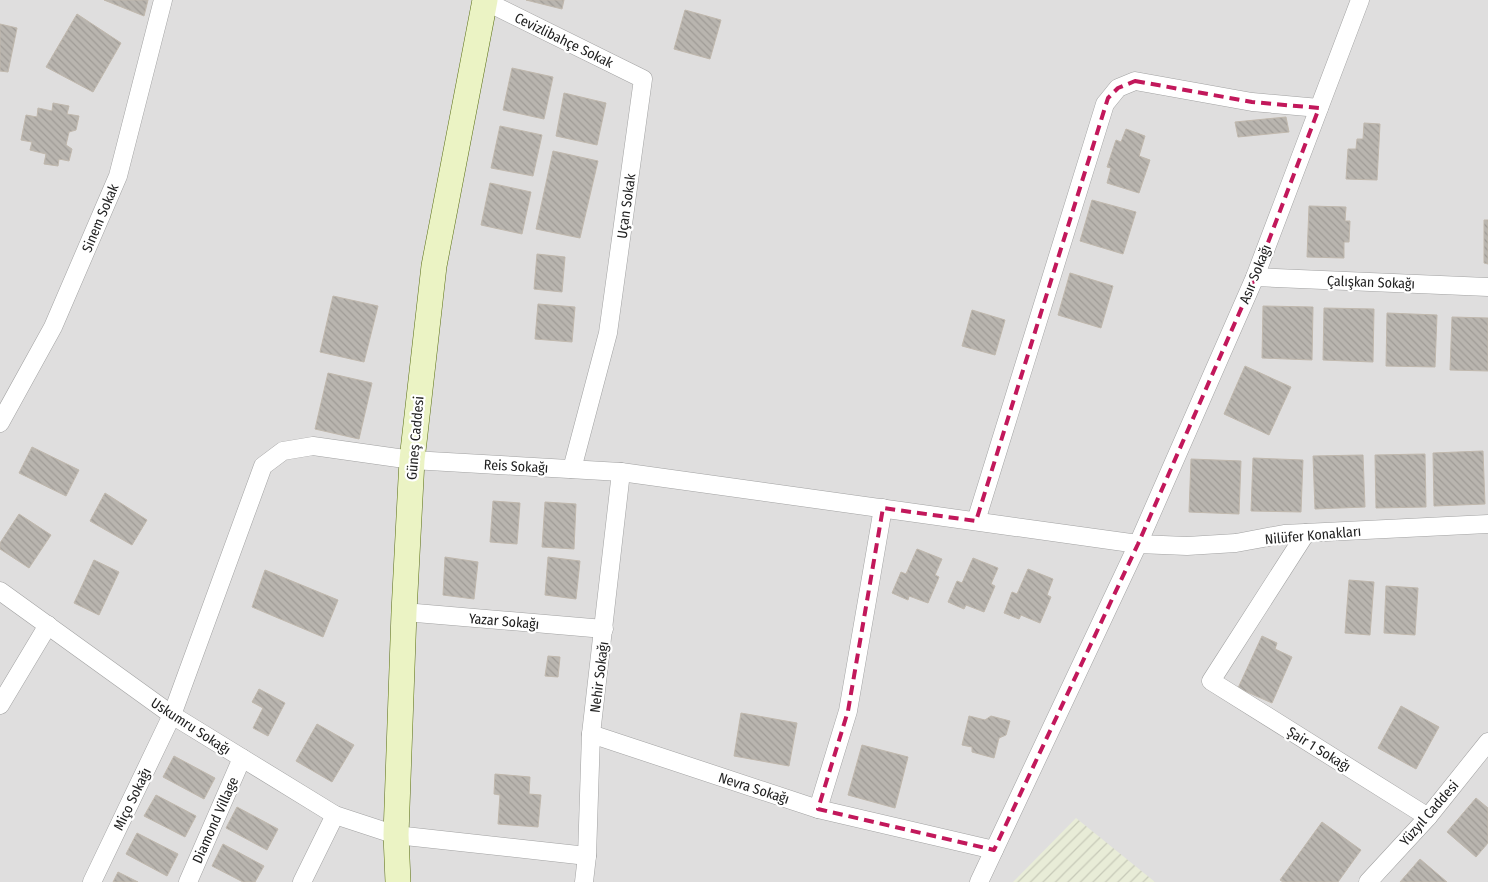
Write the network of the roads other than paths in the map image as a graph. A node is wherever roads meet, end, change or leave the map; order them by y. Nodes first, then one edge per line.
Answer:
1 (163, 0) edge
2 (485, 0) edge
3 (1360, 0) edge
4 (643, 79) joint
5 (1319, 108) junction
6 (1255, 277) junction
7 (1488, 287) edge
8 (0, 423) edge
9 (412, 460) junction
10 (572, 469) junction
11 (621, 472) junction
12 (883, 508) junction
13 (976, 521) junction
14 (1488, 524) edge
15 (1306, 533) junction
16 (1138, 544) junction
17 (0, 591) edge
18 (404, 612) junction
19 (48, 625) junction
20 (604, 629) junction
21 (0, 705) edge
22 (172, 715) junction
23 (592, 734) junction
24 (1488, 742) edge
25 (242, 758) junction
26 (818, 809) junction
27 (335, 815) junction
28 (1428, 817) junction
29 (396, 835) junction
30 (994, 850) junction
31 (587, 856) junction
32 (92, 882) edge
33 (188, 882) edge
34 (302, 882) edge
35 (398, 882) edge
36 (584, 882) edge
37 (979, 882) edge
38 (1368, 882) edge

1 - 8 street, Sinem Sokak
2 - 4 street, Cevizlibahçe Sokak
2 - 9 main road, Güneş Caddesi
3 - 5 street, Asır Sokağı
4 - 10 street, Uçan Sokak
5 - 6 street, Asır Sokağı
5 - 13 street
6 - 7 street, Çalışkan Sokağı
6 - 16 street, Asır Sokağı
9 - 10 street, Reis Sokağı
9 - 18 main road, Güneş Caddesi
9 - 22 street, Reis Sokağı
10 - 11 street, Reis Sokağı
11 - 12 street, Reis Sokağı
11 - 20 street, Nehir Sokağı
12 - 13 street, Nilüfer Konakları
12 - 26 street
13 - 16 street, Nilüfer Konakları
14 - 15 street, Nilüfer Konakları
15 - 16 street, Nilüfer Konakları
15 - 28 street, Şair 1 Sokağı
16 - 30 street, Asır Sokağı
17 - 19 street, Uskumru Sokağı
18 - 20 street, Yazar Sokağı
18 - 29 main road, Güneş Caddesi
19 - 21 street
19 - 22 street, Uskumru Sokağı
20 - 23 street, Nehir Sokağı
22 - 25 street, Uskumru Sokağı
22 - 32 street, Miço Sokağı
23 - 26 street, Nevra Sokağı
23 - 31 street, Nehir Sokağı
24 - 28 street, Yüzyıl Caddesi
25 - 27 street, Uskumru Sokağı
25 - 33 street, Diamond Village
26 - 30 street, Nevra Sokağı
27 - 29 street, Uskumru Sokağı
27 - 34 street
28 - 38 street, Yüzyıl Caddesi
29 - 31 street, Uskumru Sokağı
29 - 35 main road, Güneş Caddesi
30 - 37 street, Asır Sokağı
31 - 36 street, Nehir Sokağı

